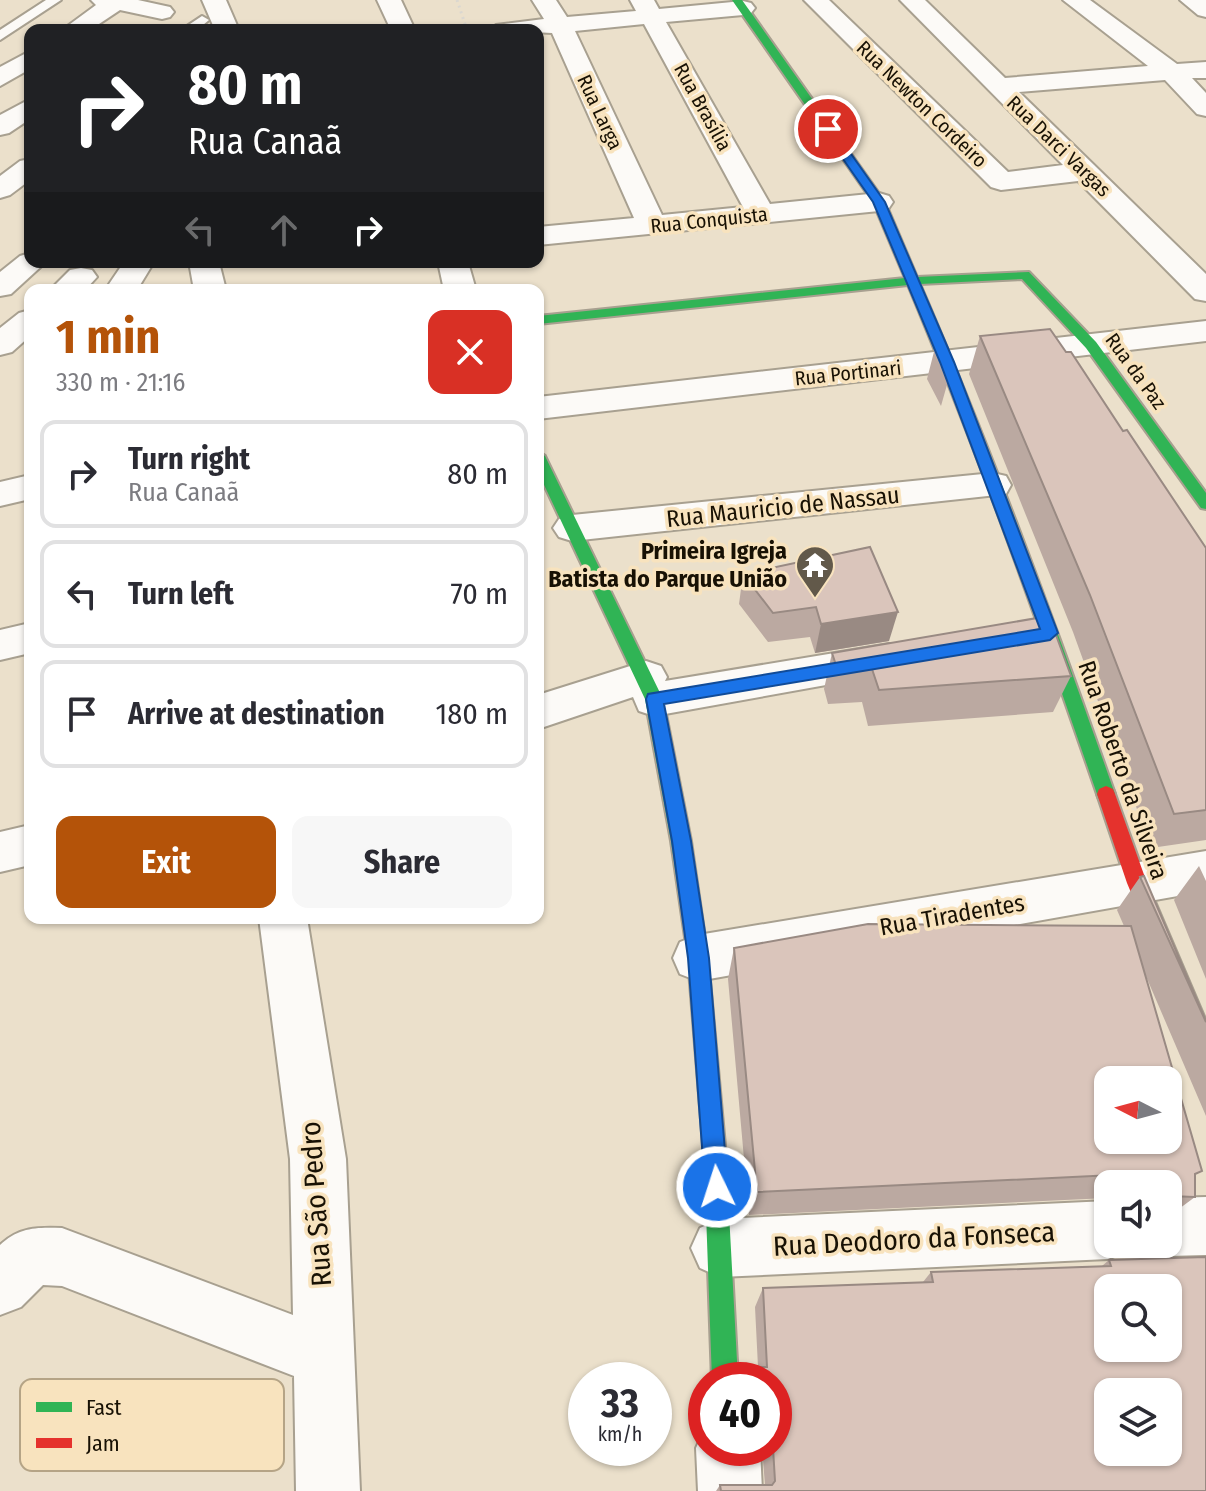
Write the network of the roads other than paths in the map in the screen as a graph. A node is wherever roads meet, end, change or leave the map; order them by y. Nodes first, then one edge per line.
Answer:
1 (55, 0) edge
2 (389, 0) edge
3 (544, 0) edge
4 (816, 0) edge
5 (1075, 0) edge
6 (1192, 0) edge
7 (113, 1) edge
8 (740, 4) edge
9 (171, 6) edge
10 (647, 8) edge
11 (1206, 10) edge
12 (912, 11) edge
13 (870, 23) dead end
14 (82, 24) edge
15 (148, 24) edge
16 (400, 24) edge
17 (560, 25) junction
18 (544, 26) edge
19 (842, 27) junction
20 (0, 36) edge
21 (24, 62) edge
22 (1206, 70) edge
23 (1172, 72) junction
24 (0, 78) edge
25 (1010, 85) junction
26 (0, 99) edge
27 (24, 105) edge
28 (1206, 108) edge
29 (24, 110) edge
30 (0, 127) edge
31 (24, 171) edge
32 (1087, 171) junction
33 (0, 189) edge
34 (879, 202) junction
35 (762, 215) junction
36 (653, 226) junction
37 (544, 235) edge
38 (24, 268) edge
39 (912, 281) junction
40 (0, 287) edge
41 (1206, 292) edge
42 (544, 319) edge
43 (24, 325) edge
44 (1206, 331) edge
45 (0, 345) edge
46 (1091, 345) junction
47 (947, 362) junction
48 (544, 407) edge
49 (544, 469) edge
50 (993, 485) junction
51 (24, 488) edge
52 (0, 494) edge
53 (1206, 504) edge
54 (572, 528) junction
55 (24, 639) edge
56 (0, 645) edge
57 (928, 653) edge
58 (650, 688) junction
59 (544, 711) edge
60 (24, 846) edge
61 (0, 852) edge
62 (1206, 871) edge
63 (1137, 883) junction
64 (284, 924) edge
65 (698, 958) junction
66 (1206, 1046) edge
67 (1206, 1226) edge
68 (1182, 1227) edge
69 (1094, 1231) edge
70 (720, 1248) junction
71 (0, 1286) edge
72 (324, 1357) junction
73 (724, 1362) edge
74 (729, 1466) edge
75 (328, 1491) edge
76 (730, 1491) edge

1 - 20 lane
2 - 16 street
3 - 17 street, Rua Larga
4 - 19 street, Rua Newton Cordeiro
5 - 23 street
6 - 11 street
7 - 9 street
7 - 14 street
8 - 10 street
8 - 34 street, Rua Roberto da Silveira
9 - 15 street
10 - 17 street
10 - 35 street, Rua Brasília
12 - 25 street, Rua Darci Vargas
13 - 19 street
17 - 18 street
17 - 36 street, Rua Larga
19 - 32 street, Rua Newton Cordeiro
21 - 24 street
22 - 23 street
23 - 25 street
23 - 28 street
25 - 32 street, Rua Darci Vargas
26 - 27 street
29 - 30 street
31 - 33 street
32 - 41 street, Rua Darci Vargas
34 - 35 street, Rua Conquista
34 - 39 street, Rua Roberto da Silveira
35 - 36 street, Rua Conquista
36 - 37 street, Rua Conquista
38 - 40 street
39 - 42 street
39 - 46 street, Rua da Paz
39 - 47 street, Rua Roberto da Silveira
43 - 45 street
44 - 46 street, Rua Portinari
46 - 47 street, Rua Portinari
46 - 53 street, Rua da Paz
47 - 48 street, Rua Portinari
47 - 50 street, Rua Roberto da Silveira
49 - 54 street
50 - 54 street, Rua Mauricio de Nassau
50 - 63 street, Rua Roberto da Silveira
51 - 52 street
54 - 58 street
55 - 56 street
57 - 58 street
58 - 59 street
58 - 65 street
60 - 61 street
62 - 63 street, Rua Tiradentes
63 - 65 street, Rua Tiradentes
63 - 66 street, Rua Roberto da Silveira
64 - 72 street, Rua São Pedro
65 - 70 street
67 - 68 street
69 - 70 street, Rua Deodoro da Fonseca
70 - 73 street
71 - 72 street
72 - 75 street, Rua São Pedro
74 - 76 street

